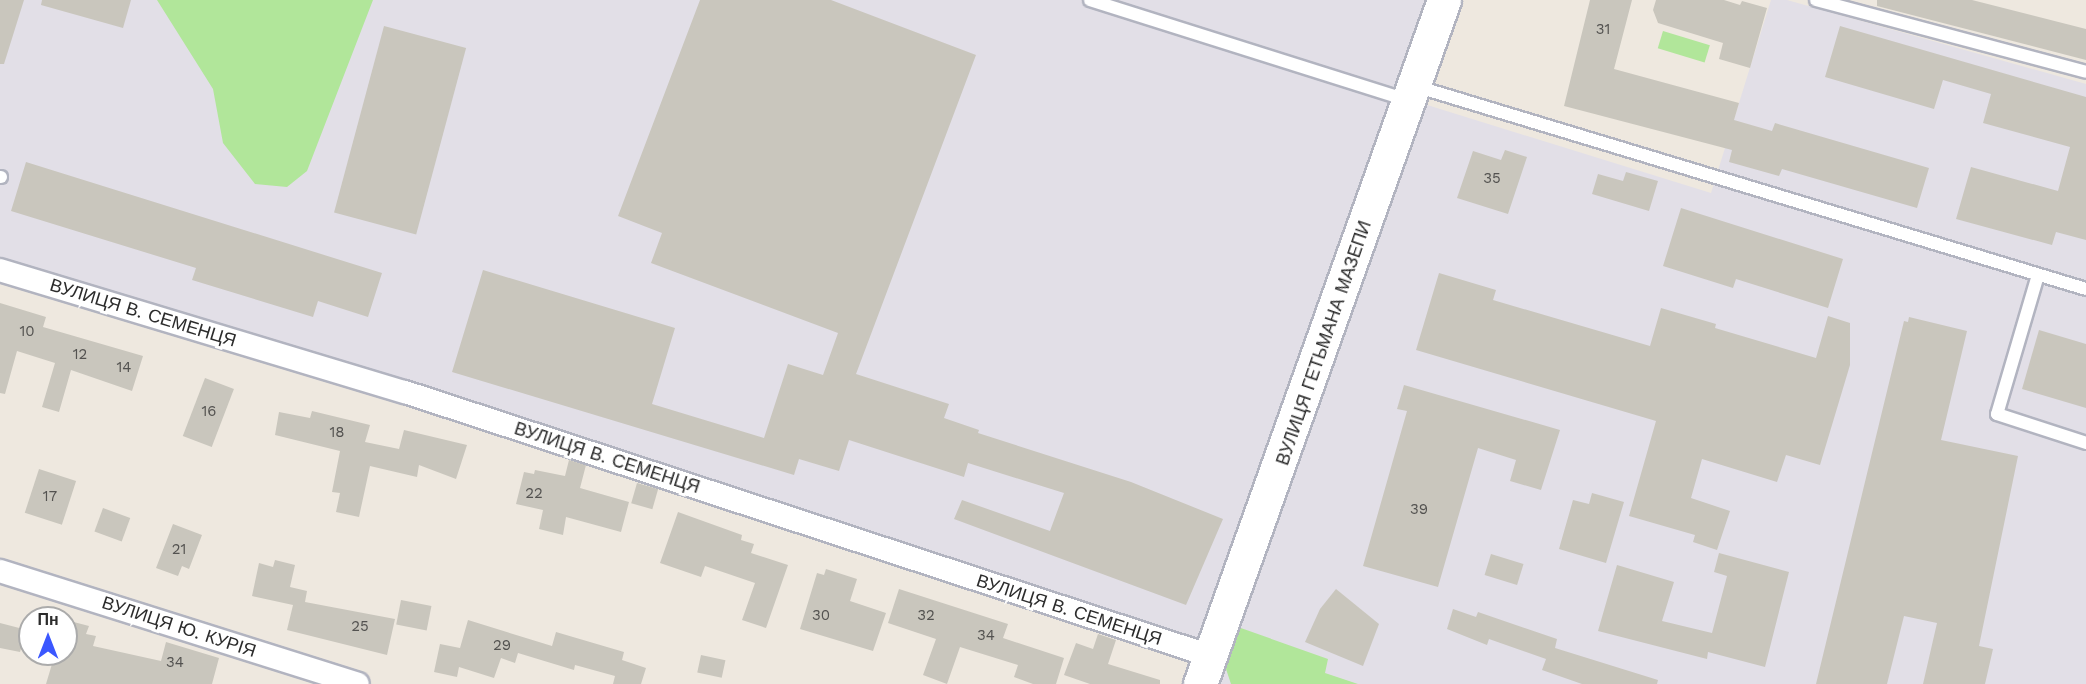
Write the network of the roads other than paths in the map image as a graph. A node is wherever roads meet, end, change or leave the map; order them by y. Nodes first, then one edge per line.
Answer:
1 (1090, 0) edge
2 (1444, 0) edge
3 (1816, 0) edge
4 (2086, 72) edge
5 (1411, 93) junction
6 (0, 270) edge
7 (2038, 275) junction
8 (2086, 289) edge
9 (2086, 442) edge
10 (0, 571) edge
11 (1205, 670) edge
12 (358, 684) edge

1 - 5 lane
2 - 5 street, ВУЛИЦЯ ГЕТЬМАНА МАЗЕПИ
3 - 4 lane
5 - 7 lane
5 - 11 street, ВУЛИЦЯ ГЕТЬМАНА МАЗЕПИ
6 - 11 street, ВУЛИЦЯ В. СЕМЕНЦЯ
7 - 8 lane
7 - 9 lane
10 - 12 street, ВУЛИЦЯ Ю. КУРІЯ

